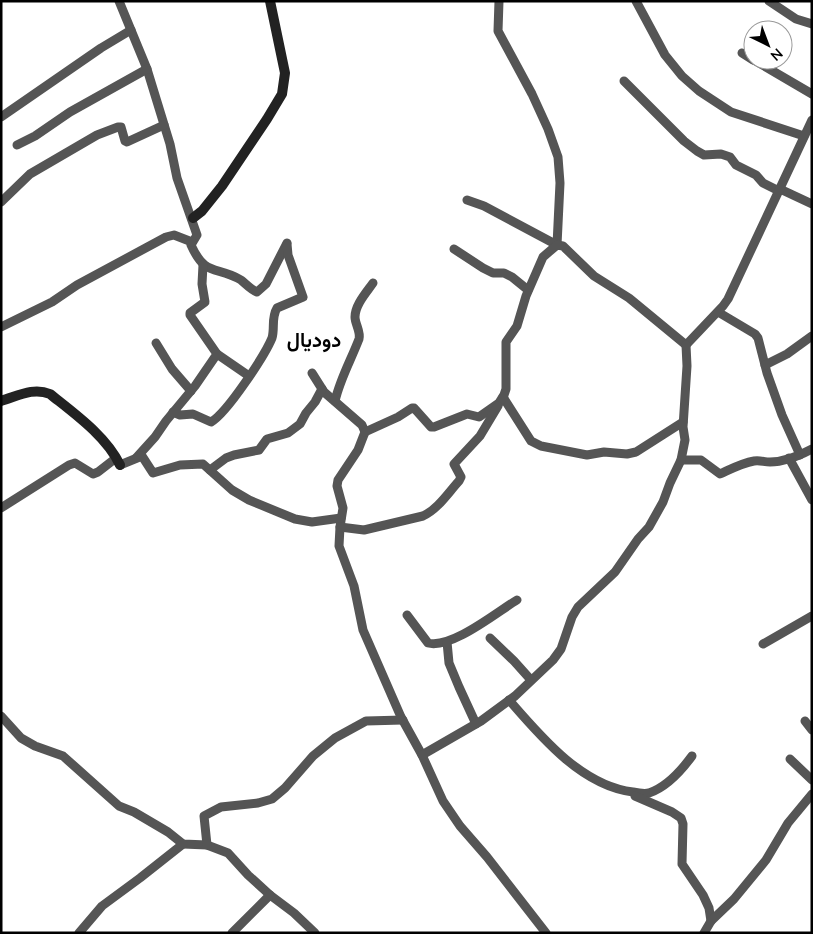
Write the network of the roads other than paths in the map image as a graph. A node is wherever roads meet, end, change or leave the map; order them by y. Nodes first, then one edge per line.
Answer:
1 (119, 1) edge
2 (270, 1) edge
3 (499, 1) edge
4 (636, 1) edge
5 (769, 1) edge
6 (812, 24) edge
7 (131, 30) junction
8 (147, 69) junction
9 (770, 70) edge
10 (624, 81) dead end
11 (812, 94) edge
12 (1, 117) edge
13 (812, 120) edge
14 (164, 125) junction
15 (804, 136) junction
16 (17, 145) dead end
17 (779, 190) junction
18 (467, 200) dead end
19 (1, 202) edge
20 (812, 204) edge
21 (193, 218) junction
22 (192, 242) junction
23 (557, 245) junction
24 (454, 249) dead end
25 (203, 265) junction
26 (373, 283) dead end
27 (528, 290) junction
28 (718, 312) junction
29 (1, 327) edge
30 (812, 336) edge
31 (156, 343) dead end
32 (686, 345) junction
33 (217, 354) junction
34 (765, 365) junction
35 (312, 373) dead end
36 (249, 376) junction
37 (322, 389) junction
38 (191, 391) junction
39 (501, 400) junction
40 (1, 401) edge
41 (335, 401) junction
42 (173, 412) junction
43 (683, 422) junction
44 (365, 432) junction
45 (812, 449) edge
46 (800, 455) junction
47 (135, 458) junction
48 (789, 458) junction
49 (681, 460) junction
50 (118, 462) junction
51 (210, 470) junction
52 (812, 500) edge
53 (1, 508) edge
54 (340, 522) junction
55 (517, 600) dead end
56 (407, 615) dead end
57 (812, 616) edge
58 (490, 638) dead end
59 (447, 642) junction
60 (763, 644) dead end
61 (531, 680) junction
62 (509, 700) junction
63 (1, 716) edge
64 (403, 720) junction
65 (805, 721) dead end
66 (476, 724) junction
67 (812, 730) edge
68 (422, 755) junction
69 (692, 756) dead end
70 (790, 759) dead end
71 (812, 780) edge
72 (625, 791) junction
73 (812, 794) edge
74 (183, 844) junction
75 (207, 845) junction
76 (270, 895) junction
77 (711, 921) junction
78 (312, 932) edge
79 (79, 933) edge
80 (232, 933) edge
81 (546, 933) edge
82 (704, 933) edge

1 - 7 street
2 - 21 street
3 - 23 street
4 - 15 street
5 - 6 street
7 - 8 street
7 - 12 street
8 - 14 street
8 - 16 street
9 - 11 street
10 - 17 street
13 - 15 street
14 - 19 street
14 - 21 street
15 - 17 street
17 - 20 street
17 - 28 street
18 - 23 street
21 - 22 street
22 - 25 street
22 - 29 street
23 - 27 street
23 - 32 street
24 - 27 street
25 - 33 street
25 - 36 street
26 - 41 street
27 - 39 street
28 - 32 street
28 - 34 street
30 - 34 street
31 - 38 street
32 - 43 street
33 - 36 street
33 - 38 street
34 - 46 street
35 - 37 street
36 - 42 street
37 - 41 street
37 - 51 street
38 - 42 street
39 - 43 street
39 - 44 street
39 - 54 street
40 - 50 street
41 - 44 street
42 - 47 street
43 - 49 street
44 - 54 street
45 - 46 street
46 - 48 street
47 - 50 street
47 - 51 street
48 - 49 street
48 - 52 street
49 - 61 street
50 - 53 street
51 - 54 street
54 - 64 street
55 - 59 street
56 - 59 street
57 - 60 street
58 - 61 street
59 - 66 street
61 - 62 street
62 - 66 street
62 - 72 street
63 - 74 street
64 - 68 street
64 - 75 street
65 - 67 street
66 - 68 street
68 - 81 street
69 - 72 street
70 - 71 street
72 - 77 street
73 - 77 street
74 - 75 street
74 - 79 street
75 - 76 street
76 - 78 street
76 - 80 street
77 - 82 street

